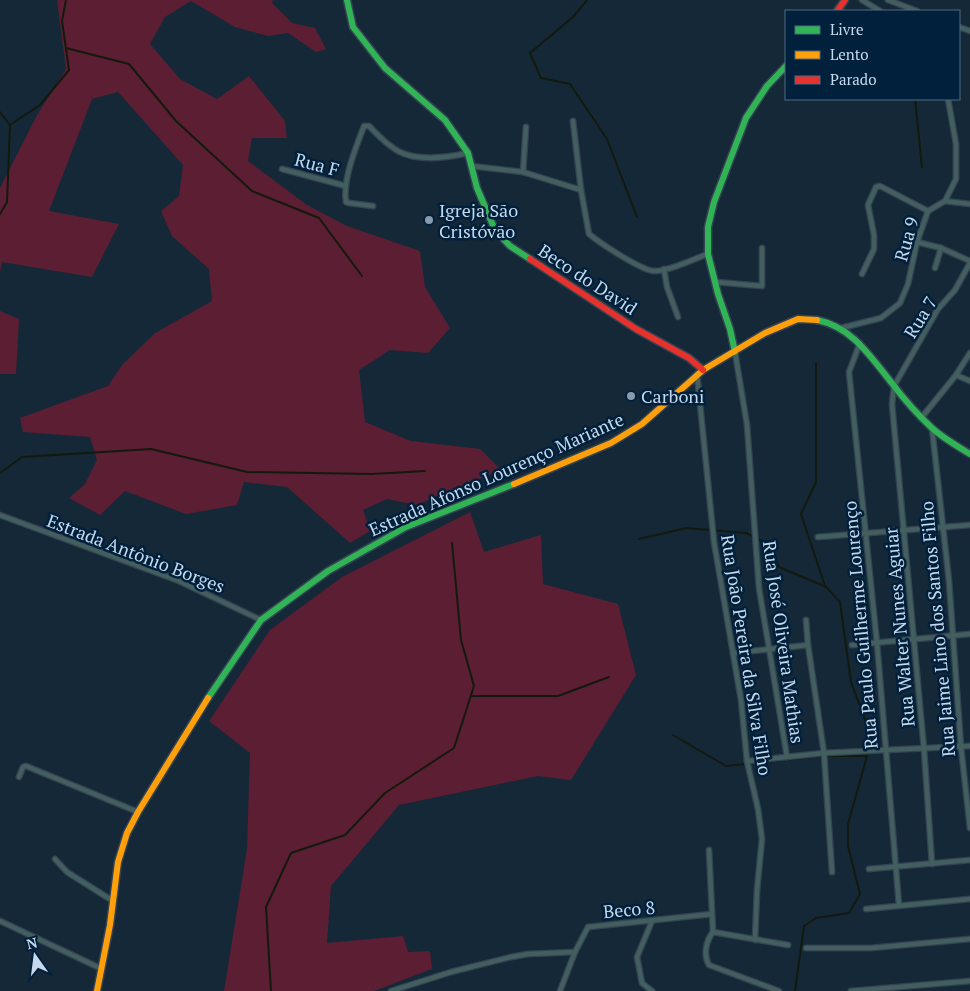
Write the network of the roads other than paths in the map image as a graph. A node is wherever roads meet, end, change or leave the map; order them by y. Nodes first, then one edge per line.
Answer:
1 (347, 0) edge
2 (862, 0) edge
3 (888, 0) edge
4 (878, 10) edge
5 (914, 10) edge
6 (785, 67) edge
7 (948, 100) edge
8 (573, 121) dead end
9 (526, 127) dead end
10 (468, 152) junction
11 (471, 166) junction
12 (282, 169) dead end
13 (523, 172) junction
14 (346, 186) junction
15 (581, 190) junction
16 (945, 202) junction
17 (970, 204) edge
18 (373, 206) dead end
19 (928, 212) junction
20 (917, 242) junction
21 (762, 248) dead end
22 (941, 248) junction
23 (708, 254) junction
24 (970, 262) edge
25 (935, 268) dead end
26 (664, 269) junction
27 (862, 274) dead end
28 (715, 282) junction
29 (678, 317) dead end
30 (841, 328) junction
31 (860, 343) junction
32 (734, 352) junction
33 (970, 353) edge
34 (700, 372) junction
35 (956, 374) junction
36 (970, 381) edge
37 (894, 386) junction
38 (922, 417) junction
39 (932, 428) junction
40 (970, 454) edge
41 (0, 515) edge
42 (970, 525) edge
43 (942, 527) junction
44 (903, 531) junction
45 (866, 533) junction
46 (818, 537) dead end
47 (262, 620) junction
48 (806, 620) dead end
49 (970, 634) edge
50 (952, 636) junction
51 (914, 639) junction
52 (877, 643) junction
53 (808, 645) junction
54 (852, 645) dead end
55 (770, 648) junction
56 (732, 653) junction
57 (970, 746) edge
58 (961, 747) junction
59 (924, 749) junction
60 (885, 751) junction
61 (824, 753) junction
62 (787, 758) junction
63 (747, 762) junction
64 (20, 777) dead end
65 (138, 812) junction
66 (970, 828) edge
67 (709, 850) dead end
68 (55, 859) dead end
69 (970, 860) edge
70 (932, 864) junction
71 (896, 868) junction
72 (869, 869) dead end
73 (832, 872) dead end
74 (970, 899) edge
75 (113, 901) junction
76 (900, 905) junction
77 (866, 909) dead end
78 (712, 914) junction
79 (0, 921) edge
80 (652, 922) junction
81 (713, 932) junction
82 (970, 939) edge
83 (755, 940) junction
84 (788, 945) dead end
85 (806, 948) dead end
86 (575, 952) junction
87 (102, 969) junction
88 (970, 981) edge
89 (882, 990) edge
90 (97, 991) edge
91 (391, 991) edge
92 (560, 991) edge
93 (652, 991) edge
94 (779, 991) edge
95 (851, 991) edge

1 - 10 main road, Beco do David
2 - 4 street
3 - 5 street
6 - 23 main road
7 - 16 street
8 - 15 street
9 - 13 street
10 - 11 main road, Beco do David
10 - 14 street
11 - 13 street
11 - 34 main road, Beco do David
12 - 14 street, Rua F
13 - 15 street
14 - 18 street
15 - 26 street
16 - 17 street
16 - 19 street, Rua 9
19 - 20 street, Rua 9
19 - 27 street
20 - 22 street
20 - 30 street, Rua 9
21 - 28 street
22 - 24 street
22 - 25 street
23 - 26 street
23 - 28 main road
24 - 37 street, Rua 7
26 - 29 street
28 - 32 main road
30 - 31 main road, Estrada Afonso Lourenço Mariante
30 - 32 main road, Estrada Afonso Lourenço Mariante
31 - 37 main road, Estrada Afonso Lourenço Mariante
31 - 45 street, Rua Paulo Guilherme Lourenço
32 - 34 main road, Estrada Afonso Lourenço Mariante
32 - 55 street, Rua José Oliveira Mathias
33 - 35 street
34 - 47 main road, Estrada Afonso Lourenço Mariante
34 - 56 street, Rua João Pereira da Silva Filho
35 - 36 street
35 - 38 street
37 - 38 main road, Estrada Afonso Lourenço Mariante
37 - 44 street, Rua Walter Nunes Aguiar
38 - 39 main road, Estrada Afonso Lourenço Mariante
39 - 40 main road, Estrada Afonso Lourenço Mariante
39 - 43 street, Rua Jaime Lino dos Santos Filho
41 - 47 street, Estrada Antônio Borges
42 - 43 street
43 - 44 street
43 - 50 street, Rua Jaime Lino dos Santos Filho
44 - 45 street
44 - 51 street, Rua Walter Nunes Aguiar
45 - 46 street
45 - 52 street, Rua Paulo Guilherme Lourenço
47 - 65 main road, Estrada Afonso Lourenço Mariante
48 - 53 street
49 - 50 street
50 - 51 street
50 - 58 street, Rua Jaime Lino dos Santos Filho
51 - 52 street
51 - 59 street, Rua Walter Nunes Aguiar
52 - 54 street
52 - 60 street, Rua Paulo Guilherme Lourenço
53 - 55 street
53 - 61 street
55 - 56 street
55 - 62 street, Rua José Oliveira Mathias
56 - 63 street, Rua João Pereira da Silva Filho
57 - 58 street
58 - 59 street
58 - 66 street, Rua Jaime Lino dos Santos Filho
59 - 60 street
59 - 70 street, Rua Walter Nunes Aguiar
60 - 61 street
60 - 71 street, Rua Paulo Guilherme Lourenço
61 - 62 street
61 - 73 street
62 - 63 street
63 - 83 street, Rua João Pereira da Silva Filho
64 - 65 street
65 - 75 main road, Estrada Afonso Lourenço Mariante
67 - 78 street
68 - 75 street
69 - 70 street
70 - 71 street
71 - 72 street
71 - 76 street, Rua Paulo Guilherme Lourenço
74 - 76 street
75 - 87 main road, Estrada Afonso Lourenço Mariante
76 - 77 street
78 - 80 street, Beco 8
78 - 81 street
79 - 87 street
80 - 86 street, Beco 8
80 - 93 street
81 - 83 street
81 - 94 street
82 - 85 street
83 - 84 street
86 - 91 street
86 - 92 street, Beco 8
87 - 90 main road, Estrada Afonso Lourenço Mariante
88 - 89 street
89 - 95 street

